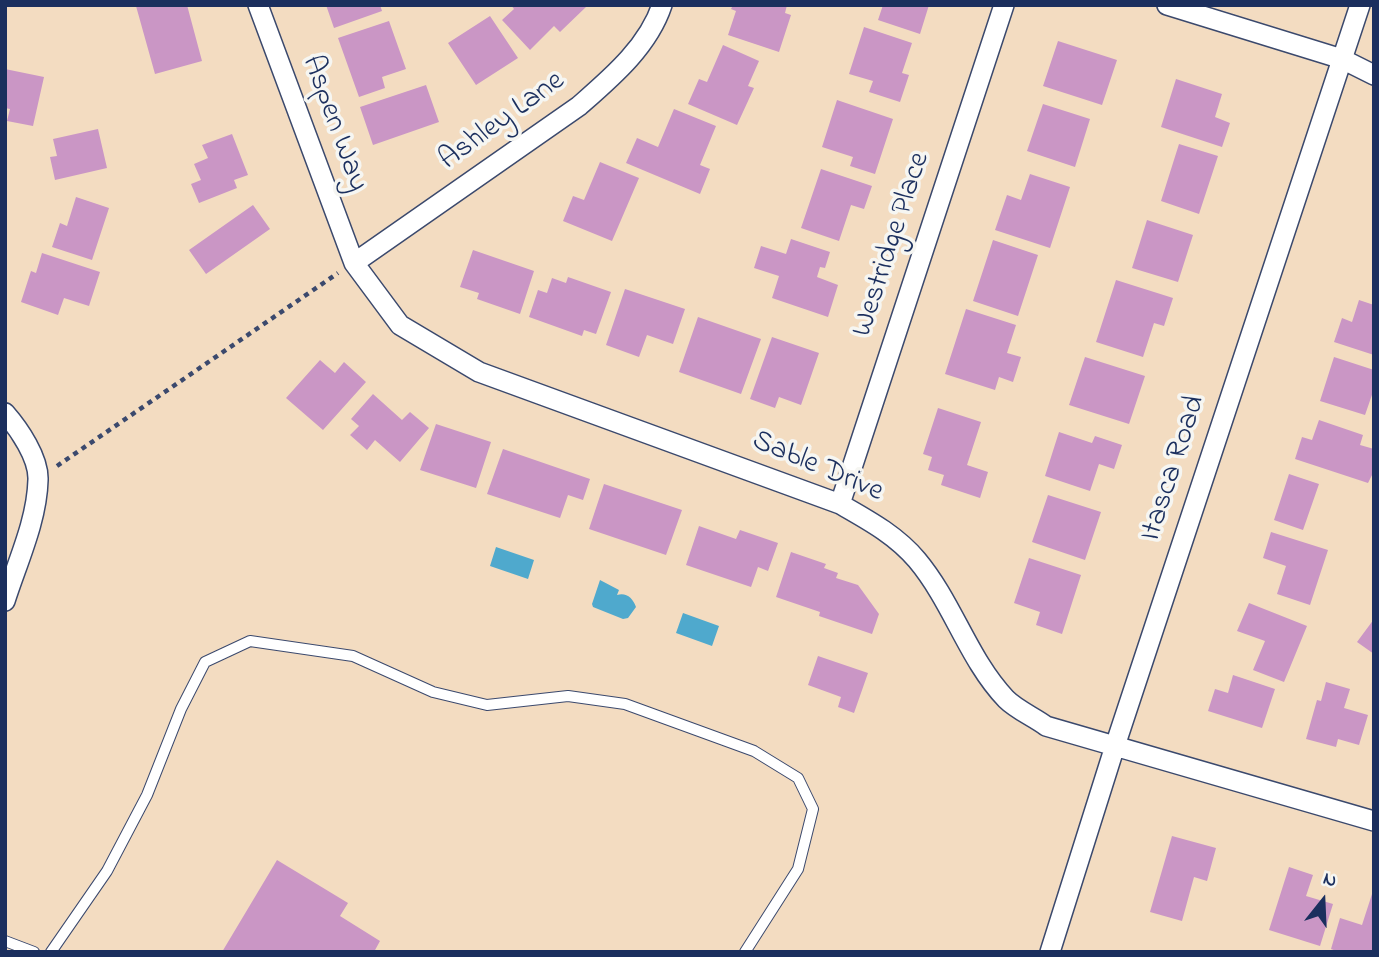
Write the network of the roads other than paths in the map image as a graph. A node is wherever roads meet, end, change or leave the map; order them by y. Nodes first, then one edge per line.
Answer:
1 (258, 5) edge
2 (662, 5) edge
3 (1004, 5) edge
4 (1167, 5) edge
5 (1360, 5) edge
6 (1342, 58) junction
7 (1374, 75) edge
8 (354, 263) junction
9 (5, 413) edge
10 (840, 504) junction
11 (5, 601) edge
12 (1115, 746) junction
13 (1374, 821) edge
14 (5, 941) edge
15 (34, 952) edge
16 (51, 952) edge
17 (745, 952) edge
18 (1050, 952) edge

1 - 8 street, Aspen Way
2 - 8 street, Ashley Lane
3 - 10 street, Westridge Place
4 - 6 street
5 - 6 street, Itasca Road
6 - 7 street
6 - 12 street, Itasca Road
8 - 10 street, Sable Drive
9 - 11 street
10 - 12 street, Sable Drive
12 - 13 street, Sable Drive
12 - 18 street, Itasca Road
14 - 15 lane
16 - 17 lane

